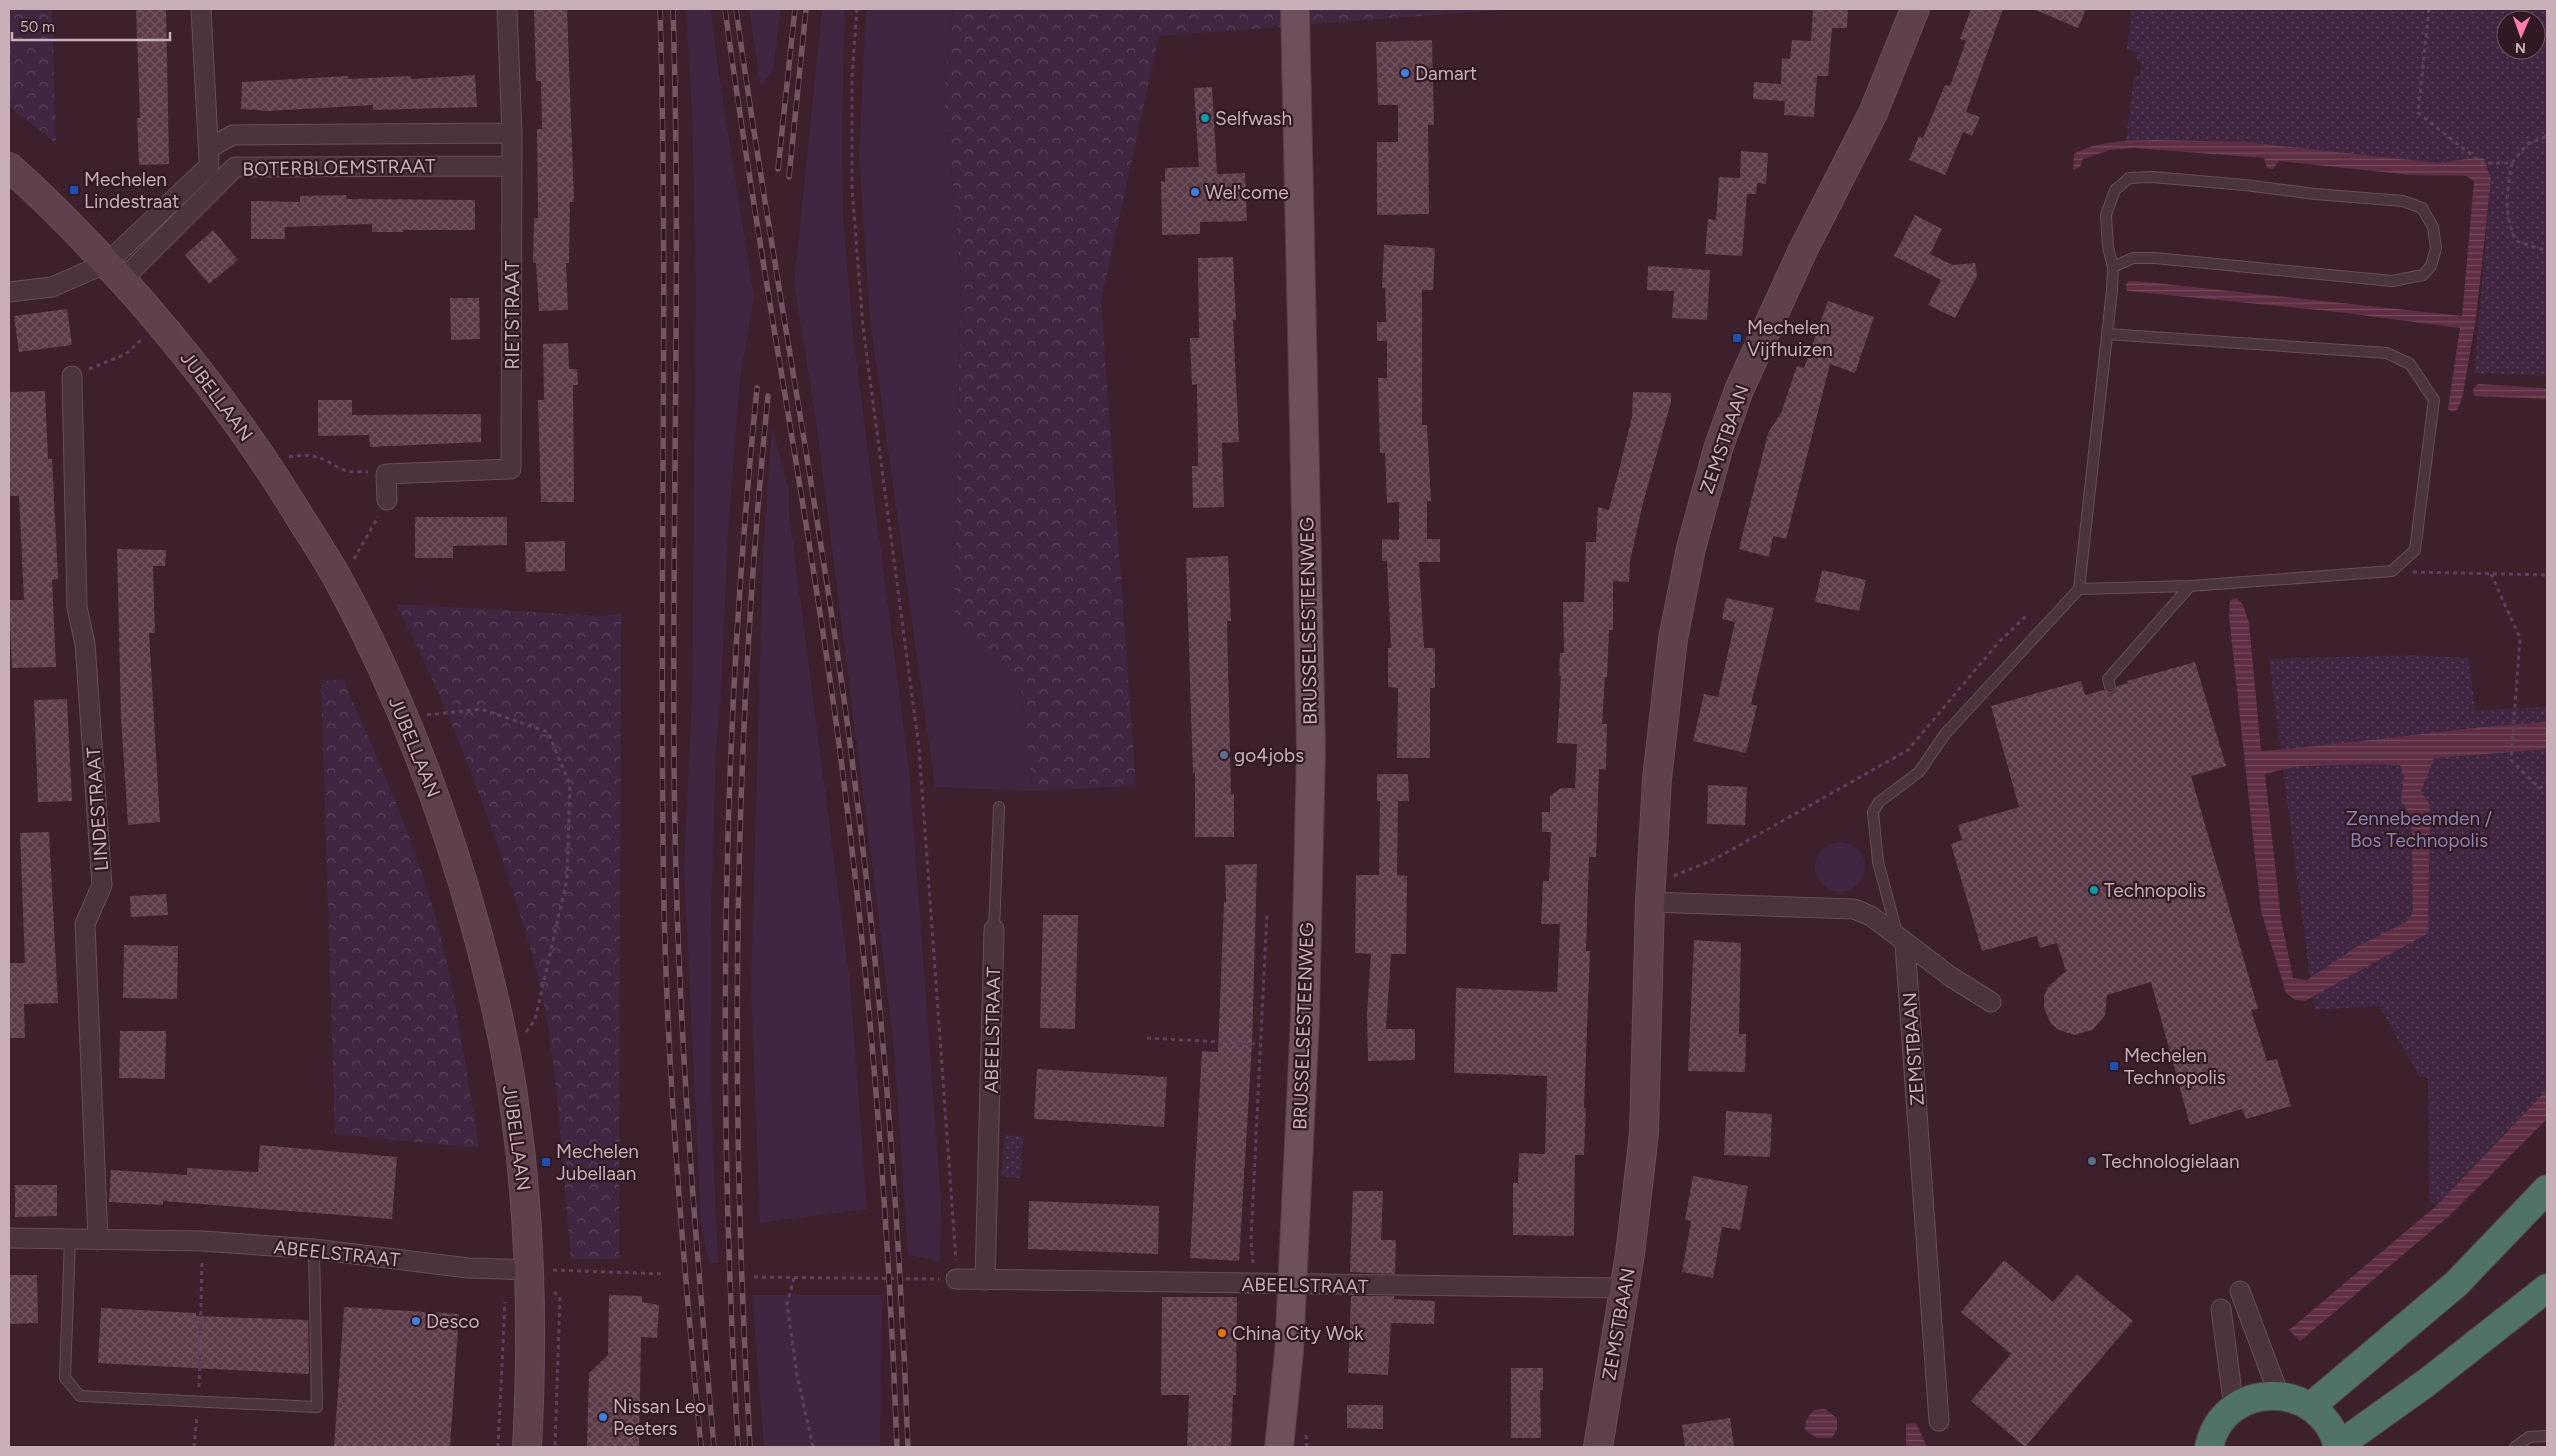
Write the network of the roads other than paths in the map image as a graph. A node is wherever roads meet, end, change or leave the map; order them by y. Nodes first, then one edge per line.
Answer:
1 (201, 9) edge
2 (507, 9) edge
3 (1295, 9) edge
4 (1915, 9) edge
5 (512, 133) junction
6 (209, 157) junction
7 (512, 166) junction
8 (9, 167) edge
9 (223, 179) junction
10 (2113, 267) junction
11 (114, 271) junction
12 (9, 292) edge
13 (2107, 334) junction
14 (72, 376) road end
15 (387, 500) road end
16 (2190, 586) junction
17 (2079, 589) junction
18 (2110, 687) dead end
19 (999, 807) dead end
20 (1650, 894) junction
21 (994, 929) joint
22 (1901, 940) junction
23 (1990, 1002) dead end
24 (2547, 1189) edge
25 (9, 1238) edge
26 (70, 1239) junction
27 (98, 1240) junction
28 (314, 1249) junction
29 (530, 1270) junction
30 (956, 1279) road end
31 (986, 1280) junction
32 (1292, 1284) junction
33 (1624, 1288) junction
34 (2547, 1288) edge
35 (2240, 1291) dead end
36 (2221, 1309) dead end
37 (1289, 1352) junction
38 (2280, 1395) junction
39 (2310, 1407) junction
40 (2234, 1408) junction
41 (1940, 1421) dead end
42 (2547, 1436) edge
43 (528, 1447) edge
44 (1279, 1447) edge
45 (1295, 1447) edge
46 (1598, 1447) edge
47 (2210, 1447) edge
48 (2338, 1447) edge
49 (2514, 1447) edge

1 - 6 street
2 - 5 street, RIETSTRAAT
3 - 32 main road, BRUSSELSESTEENWEG
4 - 20 street, ZEMSTBAAN
5 - 6 street, BOTERBLOEMSTRAAT
5 - 7 street, RIETSTRAAT
6 - 9 street
6 - 11 street, BOTERBLOEMSTRAAT
7 - 9 street, BOTERBLOEMSTRAAT
7 - 15 street, RIETSTRAAT
8 - 11 street, JUBELLAAN
9 - 11 street, BOTERBLOEMSTRAAT
10 - 10 lane
10 - 13 lane
11 - 12 street
11 - 29 street, JUBELLAAN
13 - 16 lane
13 - 17 lane
14 - 27 street, LINDESTRAAT
16 - 17 lane
16 - 18 lane
17 - 22 lane
19 - 21 lane
20 - 22 street
20 - 33 street, ZEMSTBAAN
21 - 31 street, ABEELSTRAAT
22 - 23 street
22 - 41 street, ZEMSTBAAN
24 - 39 highway
25 - 26 street, ABEELSTRAAT
26 - 27 street, ABEELSTRAAT
26 - 28 lane
27 - 28 street, ABEELSTRAAT
28 - 29 street, ABEELSTRAAT
29 - 43 street, JUBELLAAN
30 - 31 street, ABEELSTRAAT
31 - 32 street, ABEELSTRAAT
32 - 33 street, ABEELSTRAAT
32 - 37 main road, BRUSSELSESTEENWEG
33 - 46 street, ZEMSTBAAN
34 - 48 highway
35 - 38 street
36 - 40 street
37 - 44 main road, BRUSSELSESTEENWEG
37 - 45 main road, BRUSSELSESTEENWEG
38 - 39 highway
38 - 40 highway
39 - 48 highway
40 - 47 highway
42 - 49 lane

